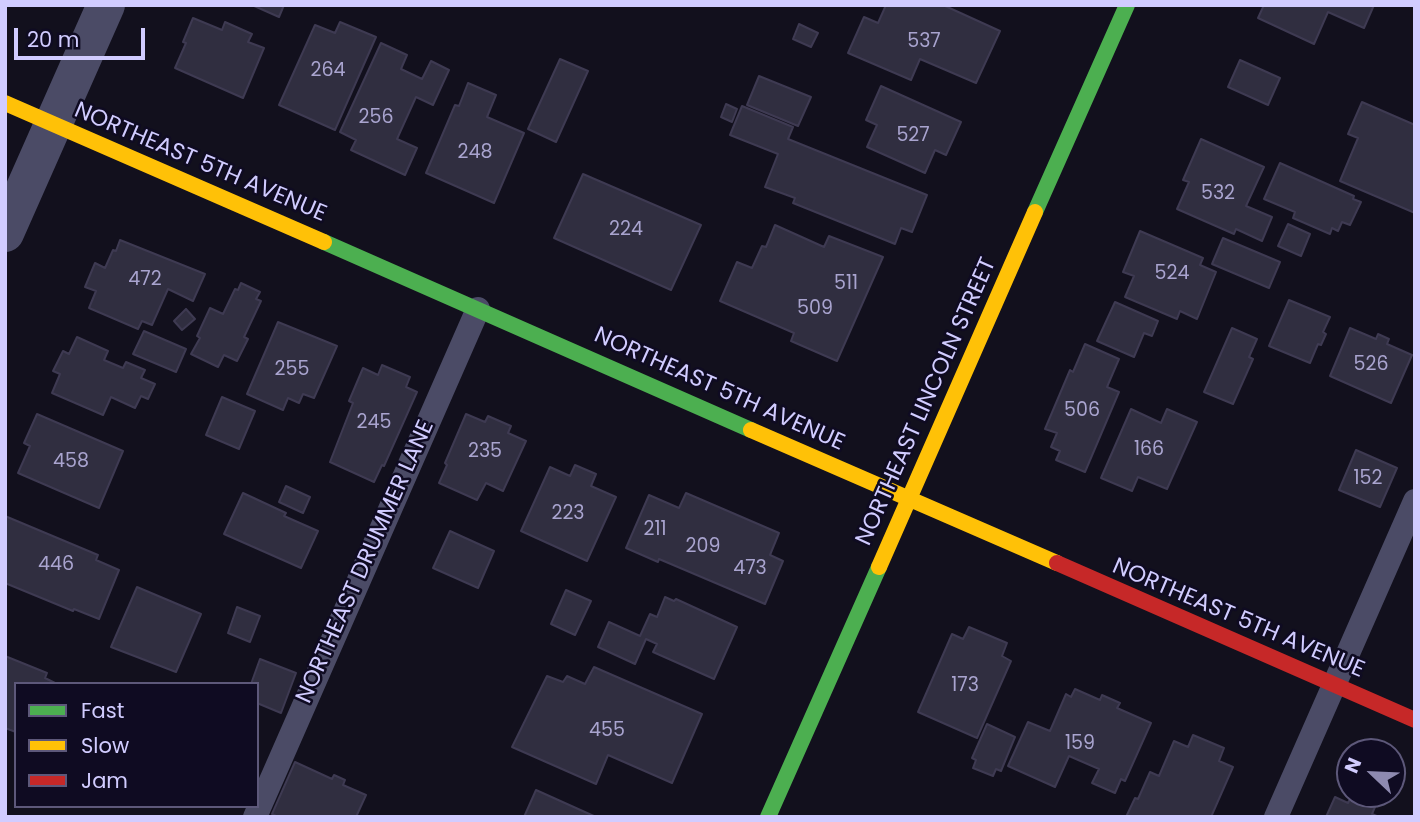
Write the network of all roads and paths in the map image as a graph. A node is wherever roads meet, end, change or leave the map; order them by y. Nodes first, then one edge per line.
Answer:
1 (106, 5) edge
2 (1127, 5) edge
3 (5, 103) edge
4 (53, 125) junction
5 (5, 233) edge
6 (478, 309) junction
7 (908, 499) junction
8 (1415, 501) edge
9 (1335, 686) junction
10 (1415, 720) edge
11 (259, 808) edge
12 (768, 817) edge
13 (1276, 817) edge

1 - 4 street
2 - 7 street, NORTHEAST LINCOLN STREET
3 - 4 street, NORTHEAST 5TH AVENUE
4 - 5 street
4 - 6 street, NORTHEAST 5TH AVENUE
6 - 7 street, NORTHEAST 5TH AVENUE
6 - 11 lane, NORTHEAST DRUMMER LANE
7 - 9 street, NORTHEAST 5TH AVENUE
7 - 12 street, NORTHEAST LINCOLN STREET
8 - 9 lane
9 - 10 street, NORTHEAST 5TH AVENUE
9 - 13 lane

